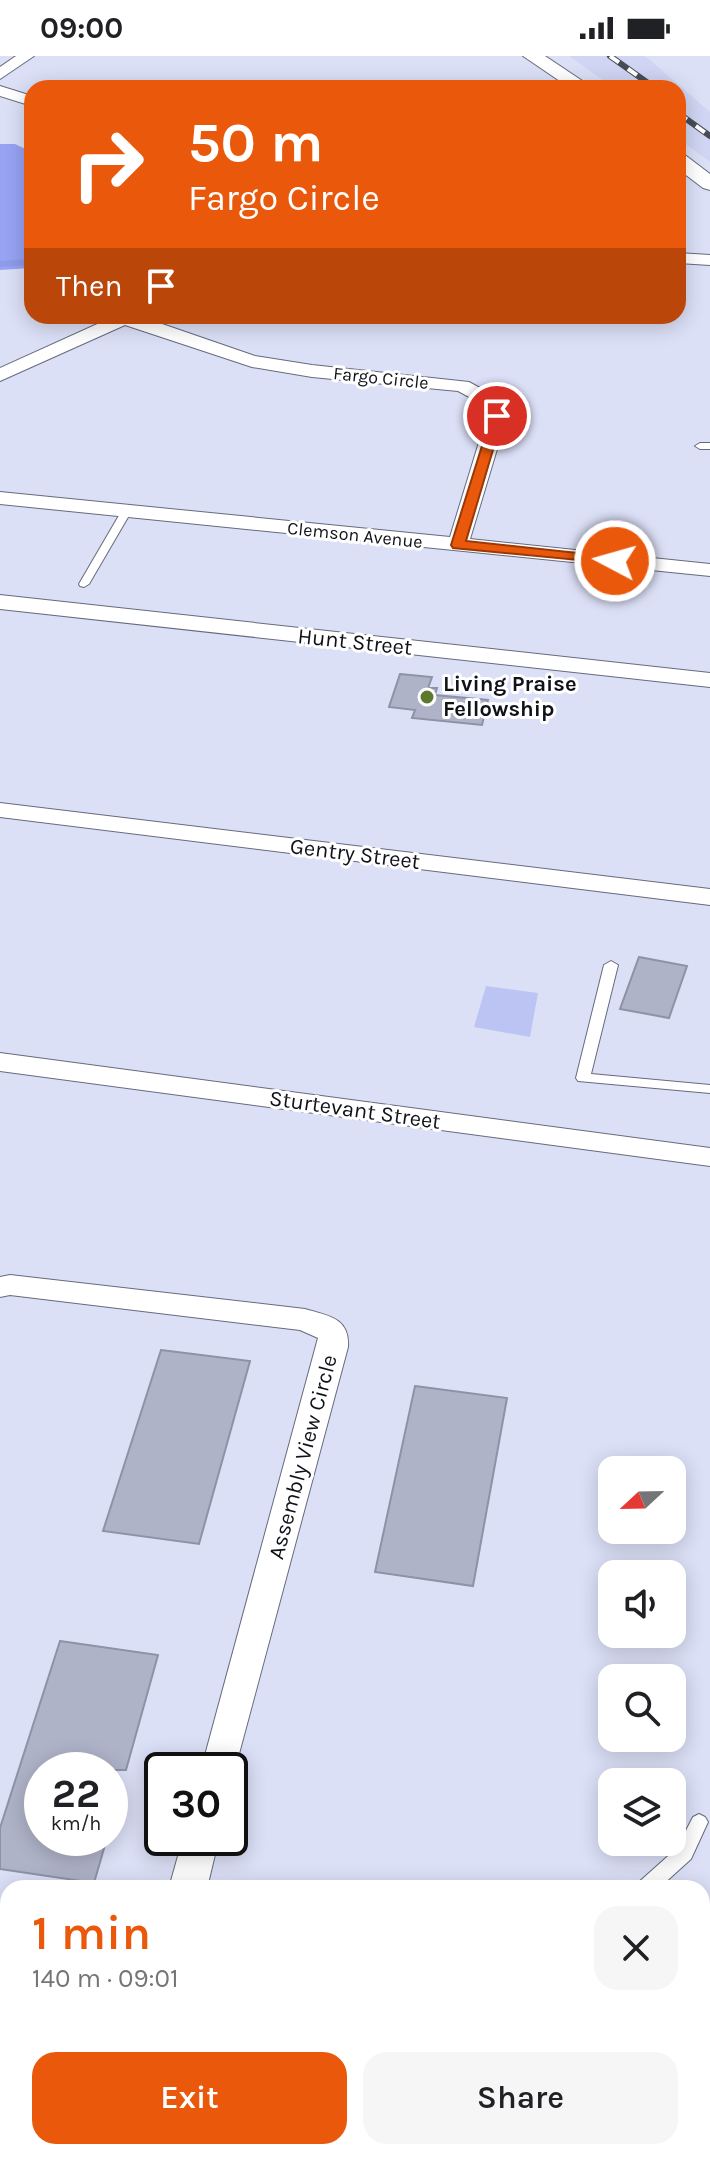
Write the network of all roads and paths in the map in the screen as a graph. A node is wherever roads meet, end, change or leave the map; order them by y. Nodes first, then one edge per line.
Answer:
1 (26, 56) edge
2 (532, 56) edge
3 (0, 74) edge
4 (570, 80) edge
5 (0, 91) edge
6 (24, 98) edge
7 (686, 165) edge
8 (710, 184) edge
9 (686, 258) edge
10 (710, 260) edge
11 (113, 324) edge
12 (144, 324) edge
13 (4, 370) edge
14 (0, 498) edge
15 (126, 512) junction
16 (458, 545) junction
17 (710, 570) edge
18 (84, 584) dead end
19 (0, 602) edge
20 (710, 680) edge
21 (0, 810) edge
22 (710, 897) edge
23 (611, 965) dead end
24 (0, 1062) edge
25 (710, 1089) edge
26 (710, 1157) edge
27 (0, 1287) edge
28 (224, 1752) edge
29 (699, 1822) dead end
30 (196, 1856) edge
31 (190, 1880) edge
32 (655, 1880) edge

1 - 3 street
2 - 4 street
5 - 6 street
7 - 8 street
9 - 10 street
11 - 13 street
12 - 16 street, Fargo Circle
14 - 15 street, Clemson Avenue
15 - 16 street, Clemson Avenue
15 - 18 lane
16 - 17 street, Clemson Avenue
19 - 20 street, Hunt Street
21 - 22 street, Gentry Street
23 - 25 lane
24 - 26 street, Sturtevant Street
27 - 28 street, Assembly View Circle
29 - 32 lane
30 - 31 street

